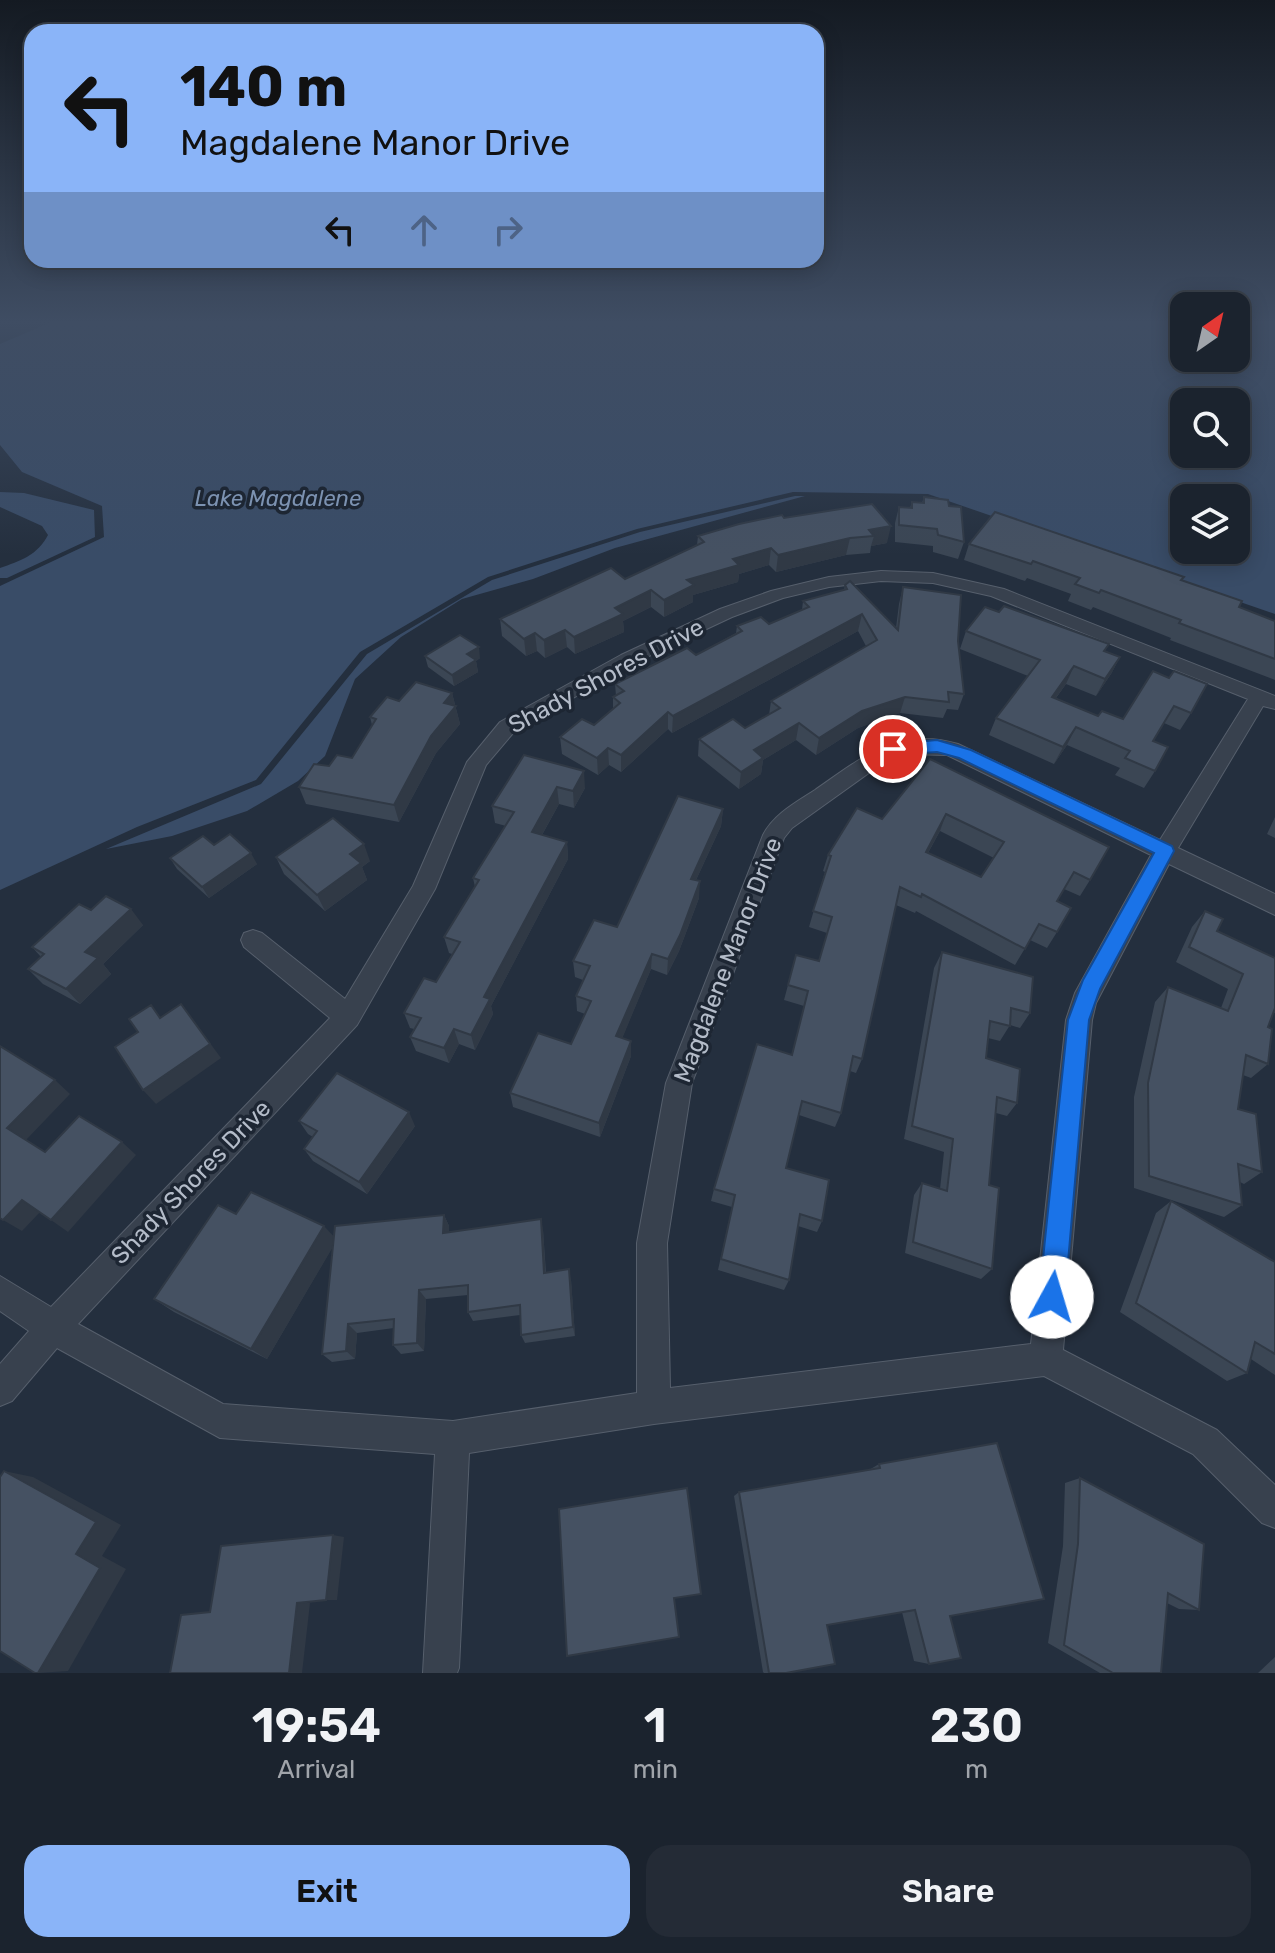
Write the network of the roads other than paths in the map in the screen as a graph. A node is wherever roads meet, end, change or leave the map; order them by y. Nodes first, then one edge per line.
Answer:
1 (1267, 700) edge
2 (1165, 851) junction
3 (1275, 905) edge
4 (253, 940) dead end
5 (348, 1017) junction
6 (0, 1292) edge
7 (53, 1328) junction
8 (1046, 1359) junction
9 (0, 1389) edge
10 (654, 1407) junction
11 (453, 1438) junction
12 (1275, 1510) edge
13 (440, 1668) dead end

1 - 2 street
1 - 5 street, Shady Shores Drive
2 - 3 street, Magdalene Manor Drive
2 - 8 street
2 - 10 street, Magdalene Manor Drive
4 - 5 street
5 - 7 street, Shady Shores Drive
6 - 7 street
7 - 9 street, Shady Shores Drive
7 - 11 street
8 - 10 street
8 - 12 street
10 - 11 street
11 - 13 street

